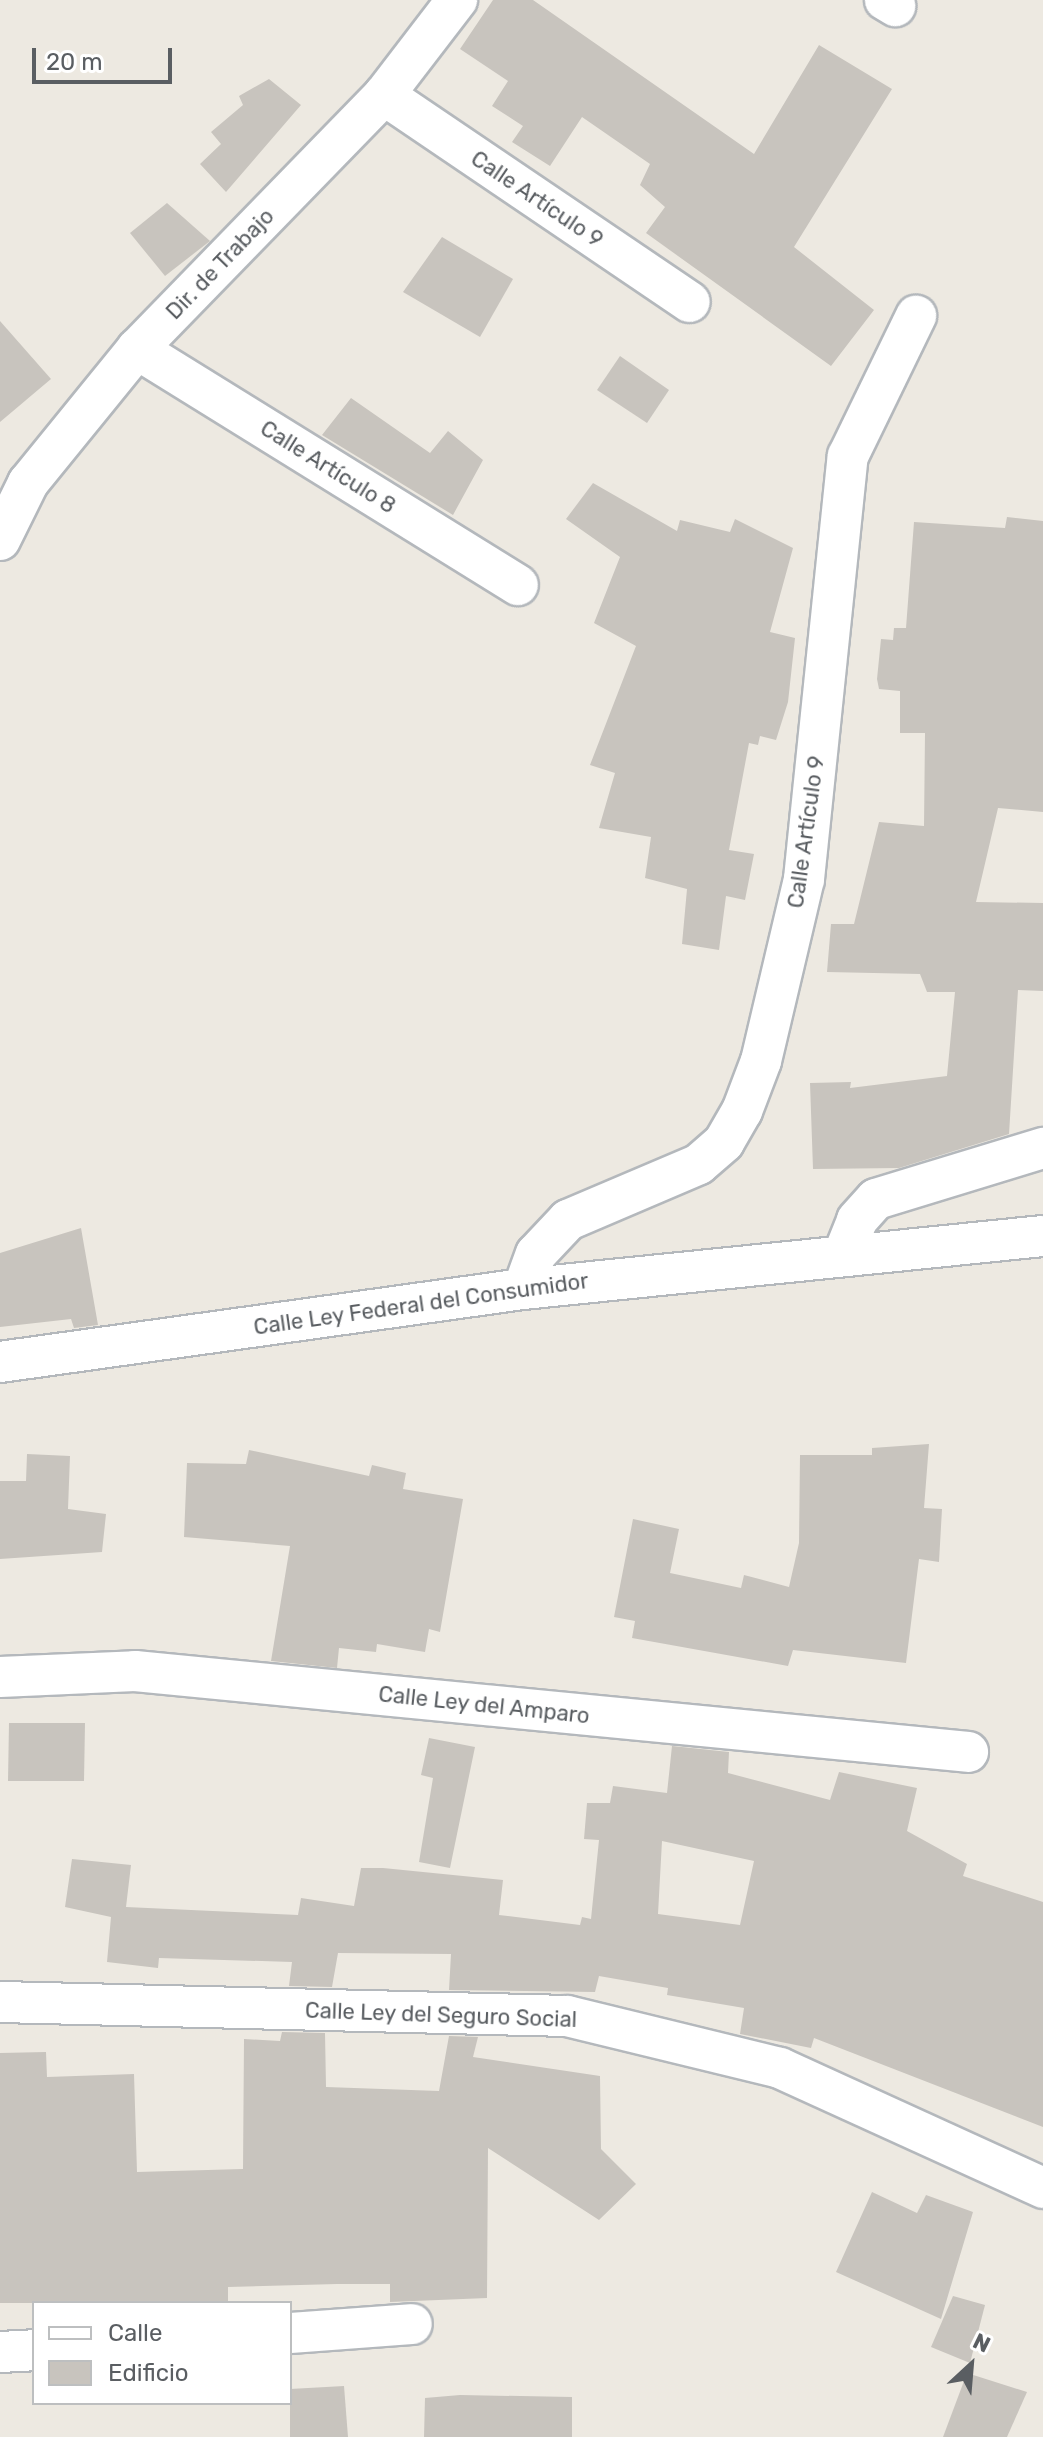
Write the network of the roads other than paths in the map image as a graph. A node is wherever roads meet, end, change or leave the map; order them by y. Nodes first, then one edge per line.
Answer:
1 (457, 0) edge
2 (384, 95) junction
3 (690, 302) dead end
4 (916, 316) dead end
5 (137, 349) junction
6 (0, 540) edge
7 (518, 585) dead end
8 (1043, 1148) edge
9 (1043, 1236) edge
10 (844, 1253) junction
11 (523, 1289) junction
12 (0, 1362) edge
13 (0, 1677) edge
14 (968, 1752) dead end
15 (0, 2002) edge
16 (1043, 2188) edge
17 (412, 2324) dead end
18 (292, 2333) edge
19 (32, 2350) edge
20 (0, 2352) edge

1 - 2 street, Dir. de Trabajo
2 - 3 street, Calle Artículo 9
2 - 5 street, Dir. de Trabajo
4 - 11 street, Calle Artículo 9
5 - 6 street, Dir. de Trabajo
5 - 7 street, Calle Artículo 8
8 - 10 street
9 - 10 street, Calle Ley Federal del Consumidor
10 - 11 street, Calle Ley Federal del Consumidor
11 - 12 street, Calle Ley Federal del Consumidor
13 - 14 street, Calle Ley del Amparo
15 - 16 street, Calle Ley del Seguro Social
17 - 18 street
19 - 20 street

